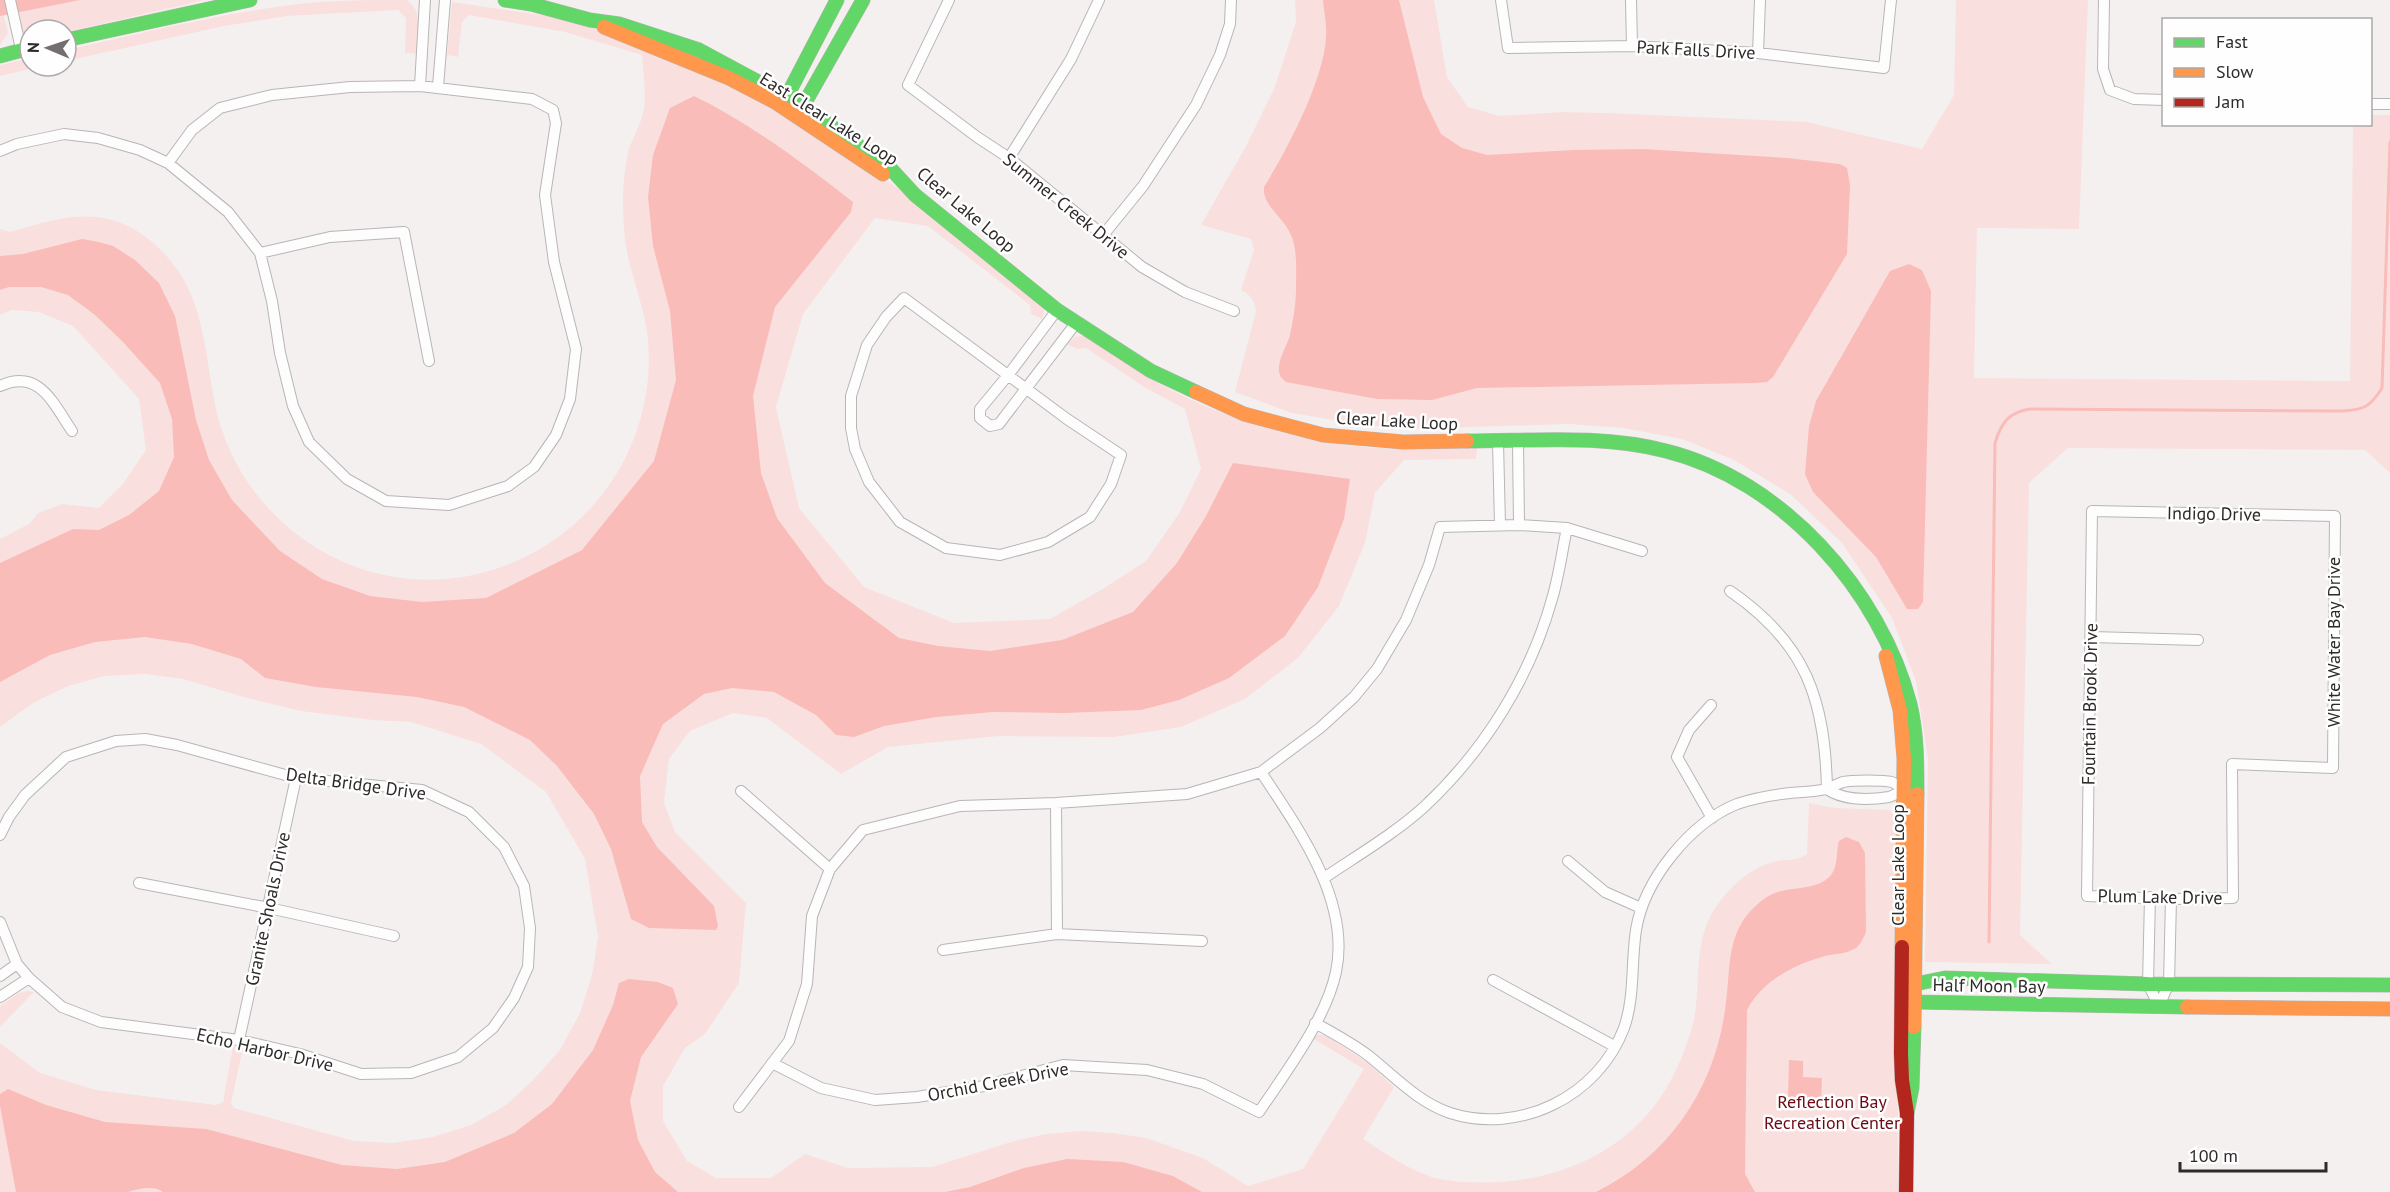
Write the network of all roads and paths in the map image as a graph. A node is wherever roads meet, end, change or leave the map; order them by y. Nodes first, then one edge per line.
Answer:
1 (10, 0) edge
2 (250, 0) edge
3 (425, 0) edge
4 (445, 0) edge
5 (505, 0) edge
6 (837, 0) edge
7 (863, 0) edge
8 (949, 0) edge
9 (1099, 0) edge
10 (1231, 0) edge
11 (1502, 0) edge
12 (1630, 0) edge
13 (1760, 0) edge
14 (1891, 0) edge
15 (2104, 0) edge
16 (590, 20) junction
17 (18, 34) edge
18 (78, 37) edge
19 (422, 39) junction
20 (442, 41) junction
21 (1632, 46) junction
22 (18, 50) edge
23 (1758, 52) junction
24 (0, 56) edge
25 (420, 86) junction
26 (438, 87) junction
27 (787, 96) junction
28 (2162, 100) edge
29 (2372, 104) edge
30 (2390, 104) edge
31 (796, 108) junction
32 (0, 151) edge
33 (1009, 158) junction
34 (168, 163) junction
35 (1104, 234) junction
36 (260, 253) junction
37 (1057, 310) junction
38 (1233, 311) dead end
39 (1076, 323) junction
40 (429, 360) dead end
41 (1009, 374) junction
42 (0, 386) edge
43 (1027, 388) junction
44 (72, 431) dead end
45 (1498, 442) junction
46 (1518, 442) junction
47 (2092, 511) joint
48 (2335, 516) joint
49 (1500, 525) junction
50 (1519, 525) junction
51 (1567, 528) junction
52 (1642, 551) dead end
53 (1730, 591) dead end
54 (2092, 637) junction
55 (2198, 640) dead end
56 (1711, 705) dead end
57 (1260, 772) junction
58 (296, 778) junction
59 (1827, 789) junction
60 (1910, 789) junction
61 (741, 791) dead end
62 (1056, 803) junction
63 (5, 815) edge
64 (1712, 818) junction
65 (0, 834) edge
66 (1568, 861) dead end
67 (830, 869) junction
68 (1324, 878) junction
69 (139, 883) dead end
70 (2087, 896) joint
71 (2150, 897) junction
72 (2233, 898) joint
73 (2171, 899) junction
74 (269, 908) junction
75 (1641, 908) junction
76 (0, 922) edge
77 (1057, 934) junction
78 (394, 936) dead end
79 (1202, 940) dead end
80 (943, 950) dead end
81 (17, 964) junction
82 (528, 966) joint
83 (0, 976) edge
84 (29, 978) junction
85 (1493, 980) dead end
86 (2169, 983) junction
87 (1915, 984) junction
88 (2148, 984) junction
89 (2318, 984) junction
90 (2390, 985) edge
91 (1902, 990) junction
92 (0, 997) edge
93 (1915, 1002) junction
94 (2159, 1006) junction
95 (2317, 1008) junction
96 (2390, 1009) edge
97 (1315, 1023) junction
98 (239, 1040) junction
99 (1614, 1046) junction
100 (772, 1063) junction
101 (739, 1107) dead end
102 (1907, 1113) junction
103 (1906, 1192) edge

1 - 17 street
2 - 18 street
3 - 19 street
4 - 20 street
5 - 16 street, East Clear Lake Loop
6 - 27 street
7 - 31 street
8 - 33 street, Summer Creek Drive
9 - 33 street
10 - 35 street
11 - 21 street, Park Falls Drive
12 - 21 street
13 - 23 street
14 - 23 street, Park Falls Drive
15 - 28 street
16 - 27 street, East Clear Lake Loop
16 - 31 street, East Clear Lake Loop
19 - 20 street
19 - 25 street
20 - 26 street
21 - 23 street, Park Falls Drive
22 - 24 street
25 - 26 street
25 - 34 street
26 - 36 street
27 - 31 street, East Clear Lake Loop
29 - 30 street
31 - 37 street, Clear Lake Loop
32 - 34 street
33 - 35 street, Summer Creek Drive
34 - 36 street
35 - 38 street, Summer Creek Drive
36 - 40 street
37 - 39 street, Clear Lake Loop
37 - 41 street
39 - 43 street
39 - 45 street, Clear Lake Loop
41 - 43 street
41 - 43 street
41 - 43 street
42 - 44 street
45 - 46 street, Clear Lake Loop
45 - 49 street
46 - 50 street
46 - 60 street, Clear Lake Loop
47 - 48 street, Indigo Drive
47 - 54 street, Fountain Brook Drive
48 - 72 street, White Water Bay Drive
49 - 50 street
49 - 57 street
50 - 51 street
51 - 52 street
51 - 68 street
53 - 59 street
54 - 55 street
54 - 70 street, Fountain Brook Drive
56 - 64 street
57 - 62 street
57 - 68 street
58 - 63 street, Delta Bridge Drive
58 - 74 street, Granite Shoals Drive
58 - 82 street, Delta Bridge Drive
59 - 60 street
59 - 60 street
59 - 64 street
60 - 87 street, Clear Lake Loop
60 - 91 street, Clear Lake Loop
61 - 67 street
62 - 67 street
62 - 77 street
63 - 65 street, Delta Bridge Drive
64 - 75 street
66 - 75 street
67 - 100 street
68 - 97 street
69 - 74 street
70 - 71 street, Plum Lake Drive
71 - 73 street, Plum Lake Drive
71 - 88 street
72 - 73 street, Plum Lake Drive
73 - 86 street
74 - 78 street
74 - 98 street, Granite Shoals Drive
75 - 99 street
76 - 81 street, Echo Harbor Drive
77 - 79 street
77 - 80 street
81 - 83 street
81 - 84 street, Echo Harbor Drive
82 - 98 street, Echo Harbor Drive
84 - 92 street
84 - 98 street, Echo Harbor Drive
85 - 99 street
86 - 88 street, Half Moon Bay
86 - 89 street, Half Moon Bay
86 - 94 street
87 - 88 street, Half Moon Bay
87 - 91 street, Half Moon Bay
87 - 93 street, Clear Lake Loop
88 - 94 street
89 - 90 street, Half Moon Bay
89 - 95 street
91 - 93 street, Half Moon Bay
91 - 102 street, Clear Lake Loop
93 - 94 street, Half Moon Bay
93 - 102 street, Clear Lake Loop
94 - 95 street, Half Moon Bay
95 - 96 street, Half Moon Bay
97 - 99 street
97 - 100 street, Orchid Creek Drive
100 - 101 street
102 - 103 street, Clear Lake Loop

